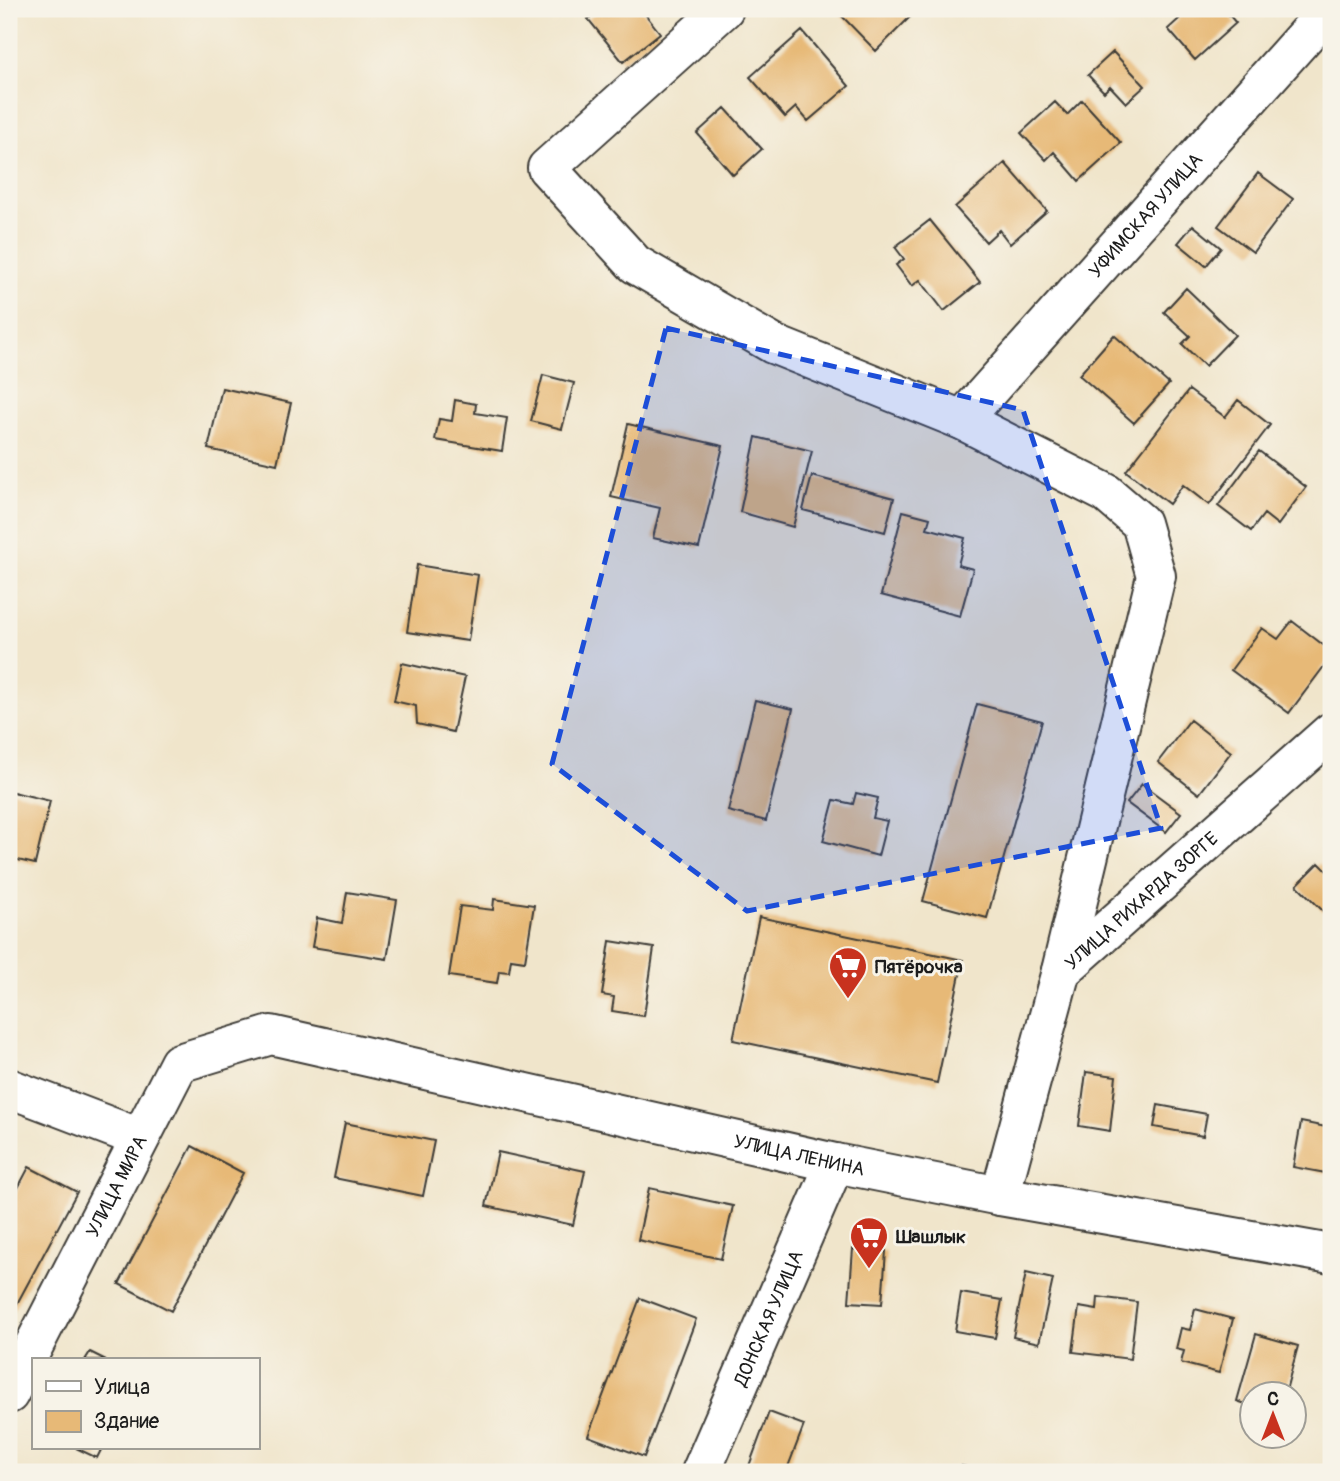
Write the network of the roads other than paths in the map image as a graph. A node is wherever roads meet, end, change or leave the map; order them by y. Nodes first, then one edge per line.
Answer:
1 (724, 9) edge
2 (1329, 9) edge
3 (962, 420) junction
4 (1331, 732) edge
5 (1061, 971) junction
6 (271, 1035) joint
7 (9, 1088) edge
8 (140, 1139) junction
9 (835, 1163) junction
10 (1000, 1196) junction
11 (1331, 1254) edge
12 (9, 1394) edge
13 (701, 1472) edge

1 - 3 street
2 - 3 street, УФИМСКАЯ УЛИЦА
3 - 5 street
4 - 5 street, УЛИЦА РИХАРДА ЗОРГЕ
5 - 10 street, УЛИЦА РИХАРДА ЗОРГЕ
6 - 8 street, УЛИЦА МИРА
6 - 9 street, УЛИЦА ЛЕНИНА
7 - 8 street
8 - 12 street, УЛИЦА МИРА
9 - 10 street, УЛИЦА ЛЕНИНА
9 - 13 street, ДОНСКАЯ УЛИЦА
10 - 11 street, УЛИЦА ЛЕНИНА

